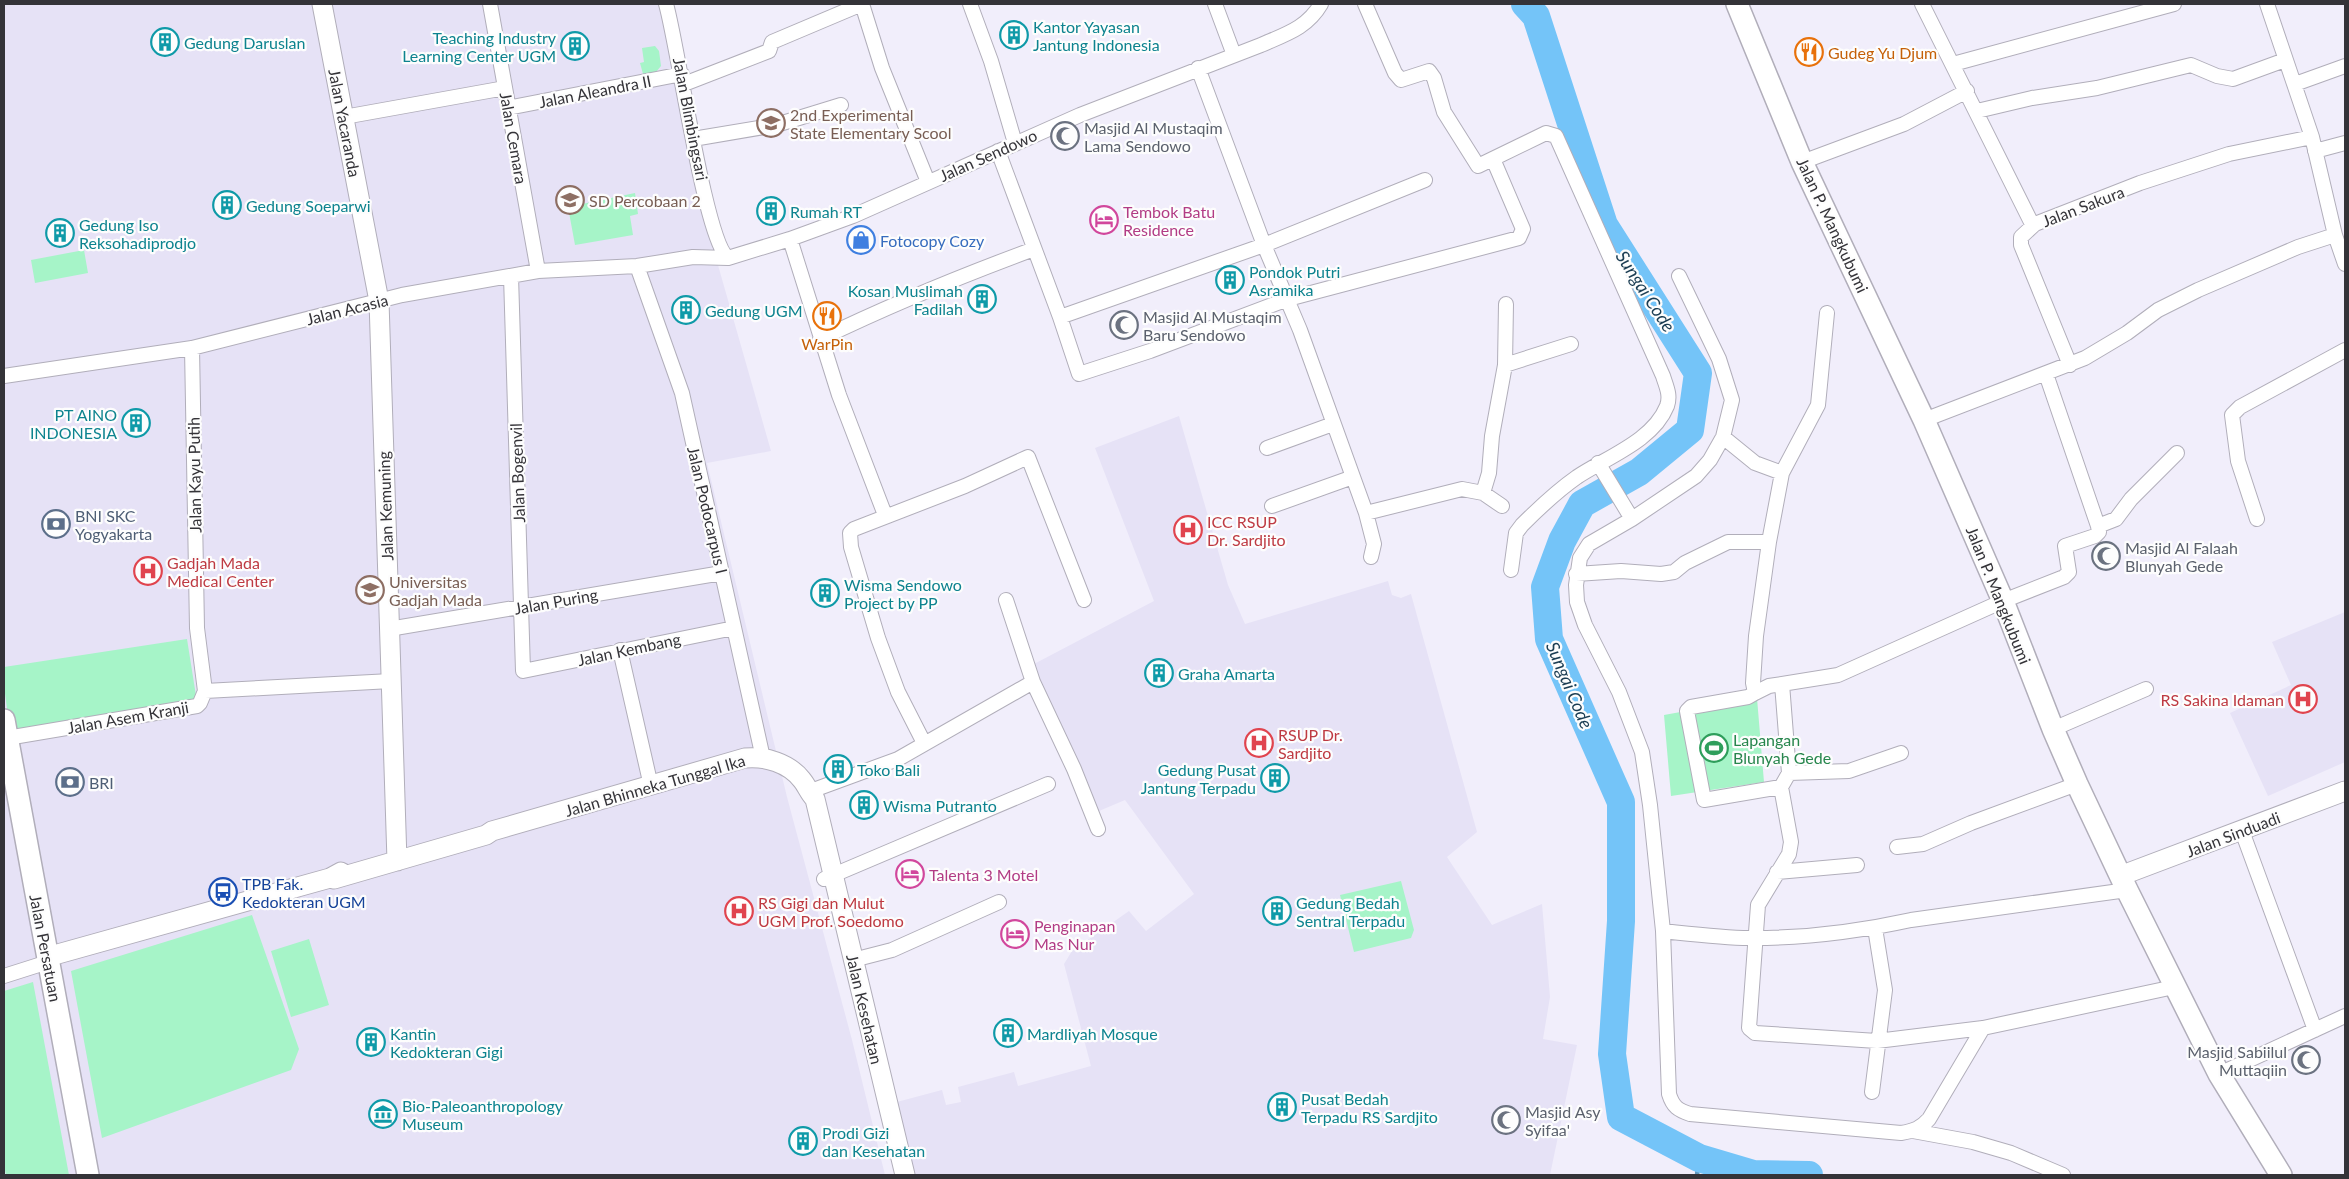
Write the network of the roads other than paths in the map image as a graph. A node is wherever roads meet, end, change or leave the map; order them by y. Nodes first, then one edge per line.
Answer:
1 (322, 4) edge
2 (490, 4) edge
3 (666, 4) edge
4 (970, 4) edge
5 (1215, 4) edge
6 (1321, 4) edge
7 (1364, 4) edge
8 (1737, 4) edge
9 (1922, 4) edge
10 (2174, 4) edge
11 (2267, 4) edge
12 (1234, 55) junction
13 (2286, 60) junction
14 (1953, 64) junction
15 (2345, 66) edge
16 (1198, 68) junction
17 (682, 79) junction
18 (2295, 84) junction
19 (505, 88) junction
20 (1967, 91) junction
21 (841, 105) dead end
22 (508, 108) junction
23 (1976, 111) junction
24 (344, 117) junction
25 (2312, 137) junction
26 (693, 140) junction
27 (1015, 143) junction
28 (2345, 143) edge
29 (998, 151) junction
30 (2315, 151) junction
31 (1493, 159) junction
32 (1802, 162) junction
33 (1426, 180) dead end
34 (928, 182) junction
35 (2035, 224) junction
36 (715, 234) junction
37 (2335, 235) junction
38 (790, 239) junction
39 (1264, 245) junction
40 (1034, 249) junction
41 (692, 257) junction
42 (728, 258) junction
43 (2345, 264) edge
44 (637, 266) junction
45 (538, 271) junction
46 (511, 276) junction
47 (1679, 276) dead end
48 (1288, 299) junction
49 (378, 301) junction
50 (1506, 304) dead end
51 (1827, 313) dead end
52 (1060, 317) junction
53 (820, 339) junction
54 (1571, 344) dead end
55 (192, 348) junction
56 (2345, 350) edge
57 (1506, 365) junction
58 (2070, 365) junction
59 (2046, 374) junction
60 (4, 376) edge
61 (1924, 420) junction
62 (1333, 424) junction
63 (1723, 437) junction
64 (1267, 448) dead end
65 (2177, 453) dead end
66 (1600, 467) junction
67 (1782, 473) junction
68 (1353, 477) junction
69 (1483, 493) junction
70 (1272, 506) dead end
71 (1502, 506) dead end
72 (1366, 513) junction
73 (885, 515) junction
74 (1630, 515) junction
75 (2257, 519) dead end
76 (2098, 526) junction
77 (1769, 542) junction
78 (1371, 557) dead end
79 (1511, 570) dead end
80 (722, 573) junction
81 (1576, 574) junction
82 (1006, 600) dead end
83 (1084, 600) dead end
84 (2003, 601) junction
85 (520, 608) junction
86 (734, 628) junction
87 (390, 629) junction
88 (620, 650) junction
89 (523, 671) joint
90 (391, 681) junction
91 (1034, 682) junction
92 (1782, 684) junction
93 (2146, 688) dead end
94 (205, 691) junction
95 (1755, 693) junction
96 (5, 729) edge
97 (2053, 729) junction
98 (924, 743) junction
99 (1900, 753) dead end
100 (763, 758) junction
101 (1789, 773) junction
102 (1048, 784) dead end
103 (2077, 784) junction
104 (651, 786) junction
105 (1781, 787) junction
106 (2345, 791) edge
107 (808, 792) junction
108 (1098, 829) dead end
109 (2242, 831) junction
110 (1897, 848) dead end
111 (397, 858) junction
112 (1857, 864) dead end
113 (1777, 872) junction
114 (829, 877) junction
115 (2124, 883) junction
116 (1000, 902) dead end
117 (837, 912) junction
118 (1875, 928) junction
119 (1663, 931) junction
120 (1756, 938) junction
121 (48, 960) junction
122 (854, 960) junction
123 (4, 976) edge
124 (2174, 987) junction
125 (2345, 1016) edge
126 (1983, 1028) junction
127 (2315, 1030) junction
128 (1877, 1041) junction
129 (869, 1048) junction
130 (2219, 1074) junction
131 (1872, 1092) dead end
132 (889, 1130) junction
133 (1913, 1132) junction
134 (88, 1175) edge
135 (895, 1175) edge
136 (905, 1175) edge
137 (2063, 1175) edge
138 (2281, 1175) edge

1 - 24 street, Jalan Yacaranda
2 - 19 street, Jalan Cemara
3 - 17 street, Jalan Blimbingsari
4 - 27 street
5 - 12 street
6 - 12 street, Jalan Sendowo
7 - 31 street
8 - 32 main road, Jalan P. Mangkubumi
9 - 14 street, Jalan Sakura
10 - 14 street
11 - 13 street
12 - 16 street, Jalan Sendowo
13 - 18 street
13 - 23 street
14 - 20 street, Jalan Sakura
15 - 18 street
16 - 27 street, Jalan Sendowo
16 - 39 street
17 - 22 street, Jalan Aleandra II
17 - 26 street, Jalan Blimbingsari
17 - 34 street, Jalan Aleandra II
18 - 25 street
19 - 22 street, Jalan Cemara
19 - 24 street
20 - 23 street, Jalan Sakura
20 - 32 street
21 - 26 street
22 - 45 street, Jalan Cemara
23 - 35 street, Jalan Sakura
24 - 49 street, Jalan Yacaranda
25 - 30 street
25 - 35 street, Jalan Sakura
26 - 36 street, Jalan Blimbingsari
27 - 29 street, Jalan Sendowo
28 - 30 street
29 - 34 street, Jalan Sendowo
29 - 40 street
30 - 37 street
31 - 48 street
31 - 66 street
32 - 61 main road, Jalan P. Mangkubumi
33 - 39 street
34 - 38 street, Jalan Sendowo
35 - 58 street
36 - 41 street
36 - 42 street, Jalan Blimbingsari
37 - 43 street
37 - 58 street
38 - 42 street, Jalan Sendowo
38 - 53 street
39 - 48 street
39 - 52 street
40 - 52 street
40 - 53 street
41 - 42 street, Jalan Sendowo
41 - 44 street, Jalan Acasia
44 - 45 street, Jalan Acasia
44 - 80 street, Jalan Podocarpus I
45 - 46 street, Jalan Acasia
46 - 49 street, Jalan Acasia
46 - 85 street, Jalan Bogenvil
47 - 63 street
48 - 52 street
48 - 62 street
49 - 55 street, Jalan Acasia
49 - 87 street, Jalan Kemuning
50 - 57 street
51 - 67 street
53 - 73 street
54 - 57 street
55 - 60 street, Jalan Acasia
55 - 94 street, Jalan Kayu Putih
56 - 75 street
57 - 69 street
58 - 59 street
59 - 61 street
59 - 76 street
61 - 84 main road, Jalan P. Mangkubumi
62 - 64 street
62 - 68 street
63 - 67 street
63 - 74 street
65 - 76 street
66 - 74 street
66 - 79 street
67 - 77 street
68 - 70 street
68 - 72 street
69 - 71 street
69 - 72 street
72 - 78 street
73 - 83 street
73 - 98 street
74 - 81 street
76 - 84 street
77 - 81 street
77 - 95 street
80 - 85 street, Jalan Puring
80 - 86 street, Jalan Podocarpus I
81 - 119 street
82 - 91 street
84 - 92 street
84 - 97 main road, Jalan P. Mangkubumi
85 - 87 street, Jalan Puring
85 - 89 street, Jalan Bogenvil
86 - 88 street, Jalan Kembang
86 - 100 street, Jalan Podocarpus I
87 - 90 street, Jalan Kemuning
88 - 89 street, Jalan Kembang
88 - 104 street
90 - 94 street, Jalan Asem Kranji
90 - 111 street, Jalan Kemuning
91 - 98 street
91 - 108 street
92 - 95 street
92 - 101 street
93 - 97 street
94 - 96 street, Jalan Asem Kranji
95 - 105 street
96 - 121 main road, Jalan Persatuan
97 - 103 main road, Jalan P. Mangkubumi
98 - 107 street
99 - 101 street
100 - 104 street, Jalan Bhinneka Tunggal Ika
100 - 107 street, Jalan Bhinneka Tunggal Ika
101 - 105 street
102 - 114 street
103 - 110 street
103 - 115 main road, Jalan P. Mangkubumi
104 - 111 street, Jalan Bhinneka Tunggal Ika
105 - 113 street
106 - 109 street, Jalan Sinduadi
107 - 114 street, Jalan Kesehatan
109 - 115 street, Jalan Sinduadi
109 - 127 street
111 - 121 street, Jalan Bhinneka Tunggal Ika
112 - 113 street
113 - 120 street
114 - 117 street, Jalan Kesehatan
115 - 118 street
115 - 124 main road, Jalan P. Mangkubumi
116 - 122 street
117 - 122 street, Jalan Kesehatan
117 - 129 street, Jalan Kesehatan
118 - 120 street
118 - 128 street
119 - 120 street
119 - 133 street
120 - 128 street
121 - 123 street, Jalan Bhinneka Tunggal Ika
121 - 134 main road, Jalan Persatuan
122 - 129 street, Jalan Kesehatan
124 - 126 street
124 - 130 main road, Jalan P. Mangkubumi
125 - 127 street
126 - 128 street
126 - 133 street
127 - 130 street
128 - 131 street
129 - 132 street, Jalan Kesehatan
130 - 138 main road, Jalan P. Mangkubumi
132 - 135 street, Jalan Kesehatan
132 - 136 street, Jalan Kesehatan
133 - 137 street

